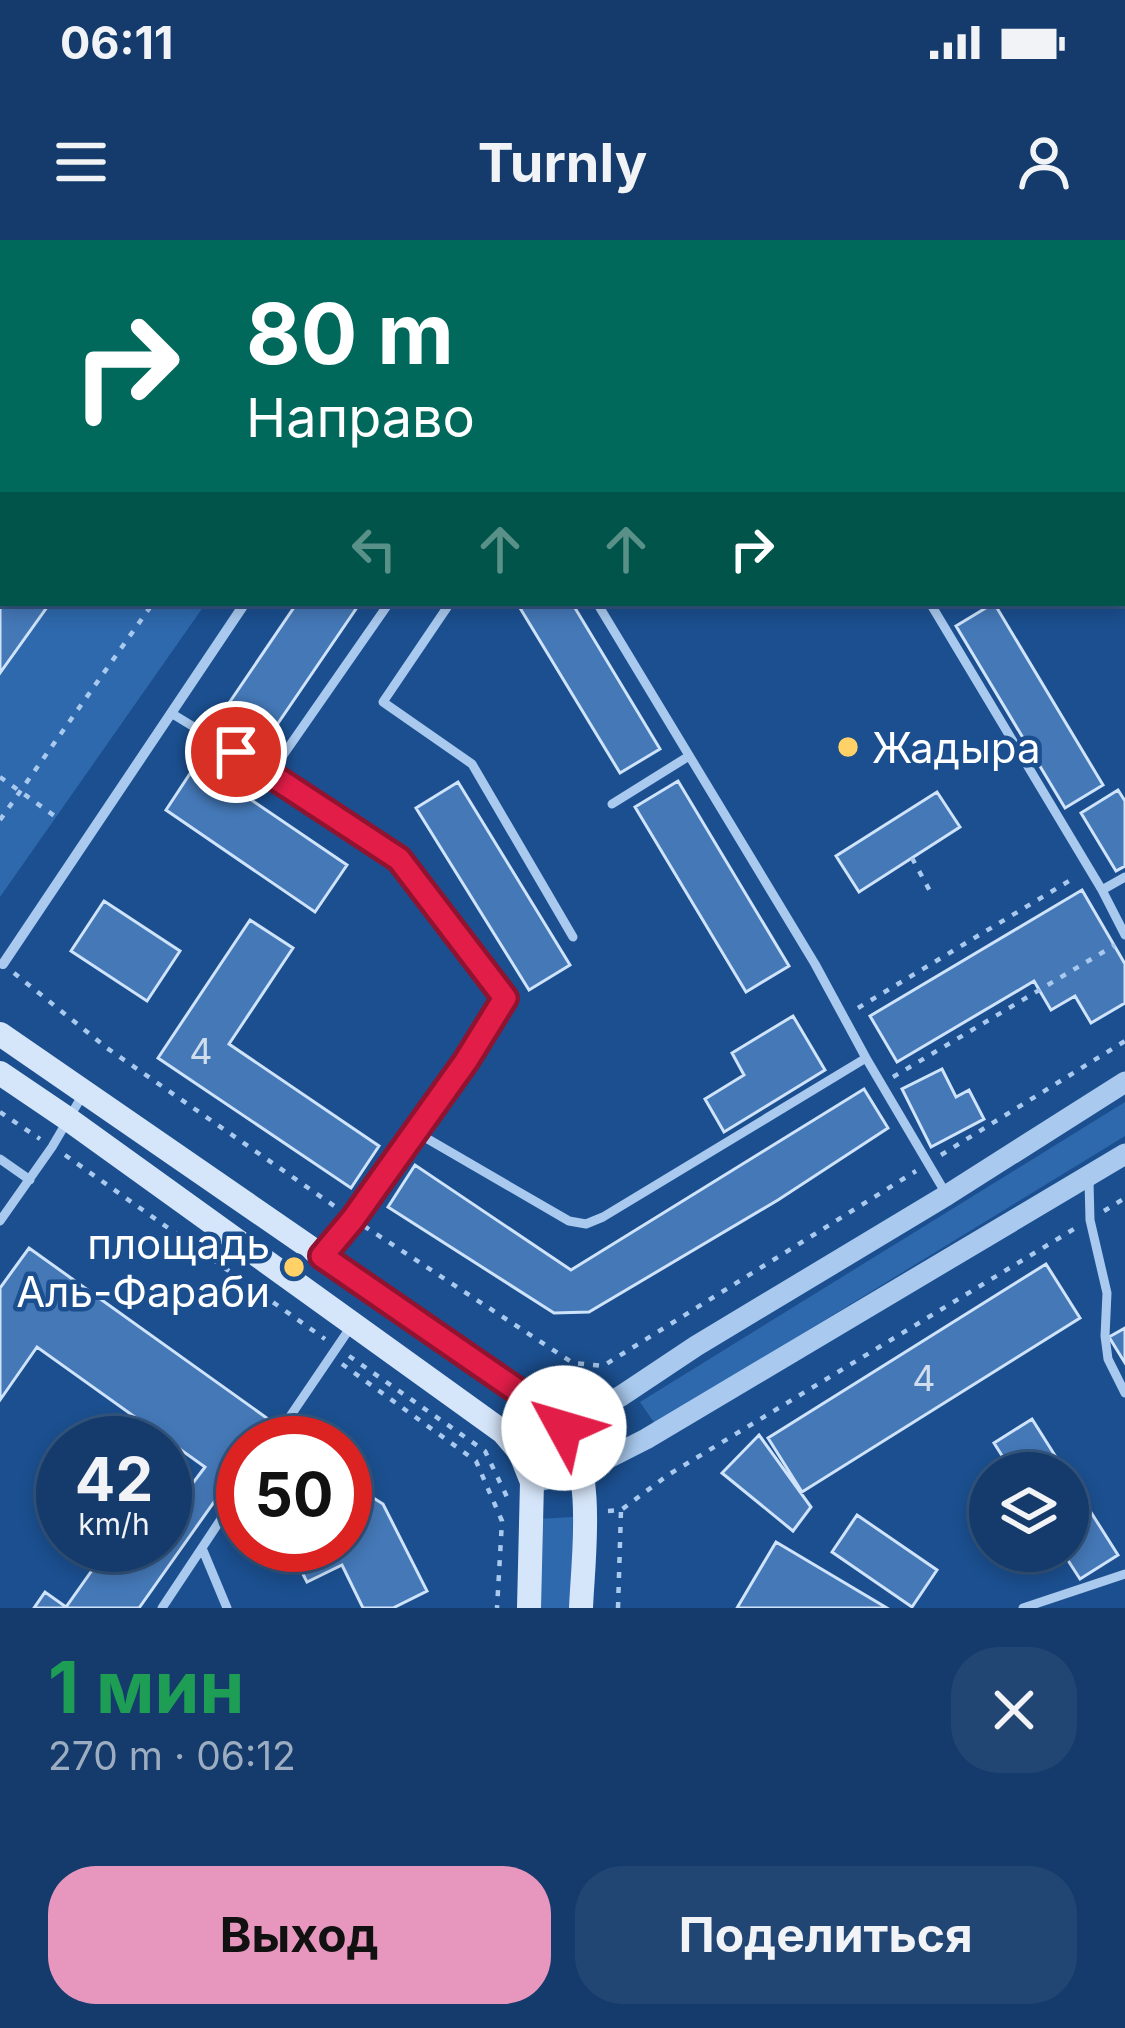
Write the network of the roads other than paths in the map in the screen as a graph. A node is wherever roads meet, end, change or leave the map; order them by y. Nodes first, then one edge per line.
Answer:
1 (243, 606) edge
2 (387, 606) edge
3 (448, 606) edge
4 (599, 606) edge
5 (932, 606) edge
6 (171, 713) junction
7 (689, 756) junction
8 (270, 774) junction
9 (612, 804) dead end
10 (1125, 877) edge
11 (1102, 890) junction
12 (573, 937) dead end
13 (1125, 937) edge
14 (3, 964) edge
15 (0, 1034) edge
16 (866, 1058) junction
17 (0, 1073) edge
18 (1125, 1082) edge
19 (85, 1091) junction
20 (68, 1119) junction
21 (414, 1131) junction
22 (1125, 1154) edge
23 (0, 1159) edge
24 (1089, 1175) junction
25 (30, 1180) junction
26 (947, 1195) junction
27 (0, 1221) edge
28 (322, 1256) junction
29 (353, 1323) junction
30 (1125, 1393) edge
31 (290, 1416) edge
32 (564, 1428) junction
33 (520, 1452) junction
34 (581, 1472) junction
35 (532, 1482) junction
36 (216, 1527) edge
37 (202, 1548) junction
38 (1125, 1574) edge
39 (162, 1608) edge
40 (227, 1608) edge
41 (529, 1608) edge
42 (581, 1608) edge
43 (1023, 1608) edge

1 - 6 street
2 - 8 lane
3 - 12 lane
4 - 7 lane
5 - 11 lane
6 - 8 lane
6 - 14 street
7 - 9 lane
7 - 16 lane
8 - 21 lane
10 - 11 lane
11 - 13 lane
15 - 19 main road
16 - 21 lane
16 - 26 lane
17 - 20 main road
18 - 26 street
19 - 20 lane
19 - 28 main road
20 - 25 lane
20 - 29 main road
21 - 28 lane
22 - 24 street
23 - 25 lane
24 - 30 lane
24 - 34 street
25 - 27 lane
26 - 32 street
28 - 32 main road
29 - 31 lane
29 - 33 main road
32 - 33 street
32 - 34 main road
33 - 35 main road
34 - 35 street
34 - 42 main road
35 - 41 main road
36 - 37 lane
37 - 39 lane
37 - 40 lane
38 - 43 lane

